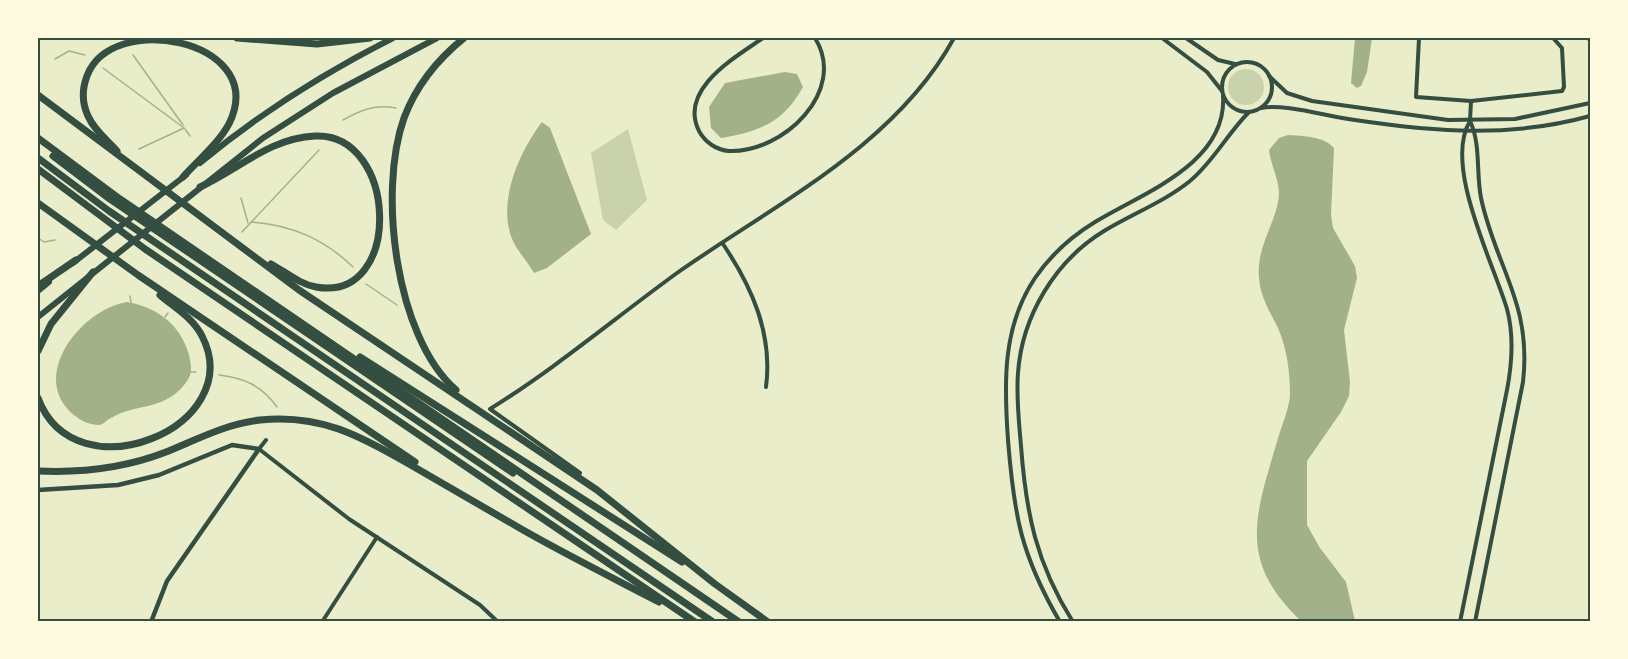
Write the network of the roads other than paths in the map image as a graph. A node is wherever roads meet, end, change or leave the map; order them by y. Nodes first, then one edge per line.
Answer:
1 (237, 38) edge
2 (370, 38) edge
3 (393, 38) edge
4 (437, 38) edge
5 (464, 38) edge
6 (763, 38) edge
7 (815, 38) edge
8 (954, 38) edge
9 (1162, 38) edge
10 (1186, 38) edge
11 (1419, 38) edge
12 (1553, 38) edge
13 (1236, 64) junction
14 (1269, 76) junction
15 (1222, 93) junction
16 (38, 95) edge
17 (1471, 101) junction
18 (1590, 103) edge
19 (1261, 108) junction
20 (1249, 112) junction
21 (1590, 116) edge
22 (1470, 121) junction
23 (1463, 133) junction
24 (1476, 133) junction
25 (38, 138) edge
26 (38, 144) edge
27 (38, 158) edge
28 (129, 164) junction
29 (38, 169) edge
30 (183, 177) junction
31 (200, 187) junction
32 (38, 202) edge
33 (723, 244) junction
34 (246, 250) junction
35 (76, 260) junction
36 (93, 272) junction
37 (138, 275) junction
38 (38, 286) edge
39 (38, 291) edge
40 (276, 305) junction
41 (38, 317) edge
42 (38, 351) edge
43 (766, 387) dead end
44 (38, 398) edge
45 (480, 411) junction
46 (266, 440) dead end
47 (259, 449) junction
48 (38, 471) edge
49 (580, 473) dead end
50 (452, 487) junction
51 (38, 490) edge
52 (377, 537) junction
53 (715, 584) junction
54 (693, 620) edge
55 (151, 621) edge
56 (322, 621) edge
57 (498, 621) edge
58 (713, 621) edge
59 (731, 621) edge
60 (739, 621) edge
61 (768, 621) edge
62 (1060, 621) edge
63 (1073, 621) edge
64 (1460, 621) edge
65 (1475, 621) edge

1 - 2 highway
3 - 30 main road
4 - 31 main road
5 - 45 highway
6 - 7 street
8 - 33 street
9 - 15 street
10 - 13 street
11 - 17 street
12 - 17 street
13 - 14 street
13 - 15 street
14 - 19 street
14 - 22 street
15 - 20 street
15 - 62 street
16 - 28 highway
17 - 22 street
18 - 22 street
19 - 20 street
19 - 23 street
20 - 63 street
21 - 24 street
22 - 23 street
22 - 24 street
23 - 24 street
23 - 64 street
24 - 65 street
25 - 40 highway
26 - 59 highway
27 - 58 highway
28 - 30 highway
28 - 34 highway
29 - 54 highway
30 - 35 main road
31 - 34 highway
31 - 36 main road
32 - 37 highway
33 - 43 street
33 - 49 street
34 - 45 highway
35 - 38 highway
35 - 39 main road
36 - 41 main road
36 - 42 highway
37 - 44 highway
37 - 50 highway
40 - 53 highway
40 - 60 highway
45 - 53 highway
46 - 47 street
47 - 51 street
47 - 52 street
47 - 55 street
48 - 50 highway
50 - 54 highway
52 - 56 street
52 - 57 street
53 - 61 highway

